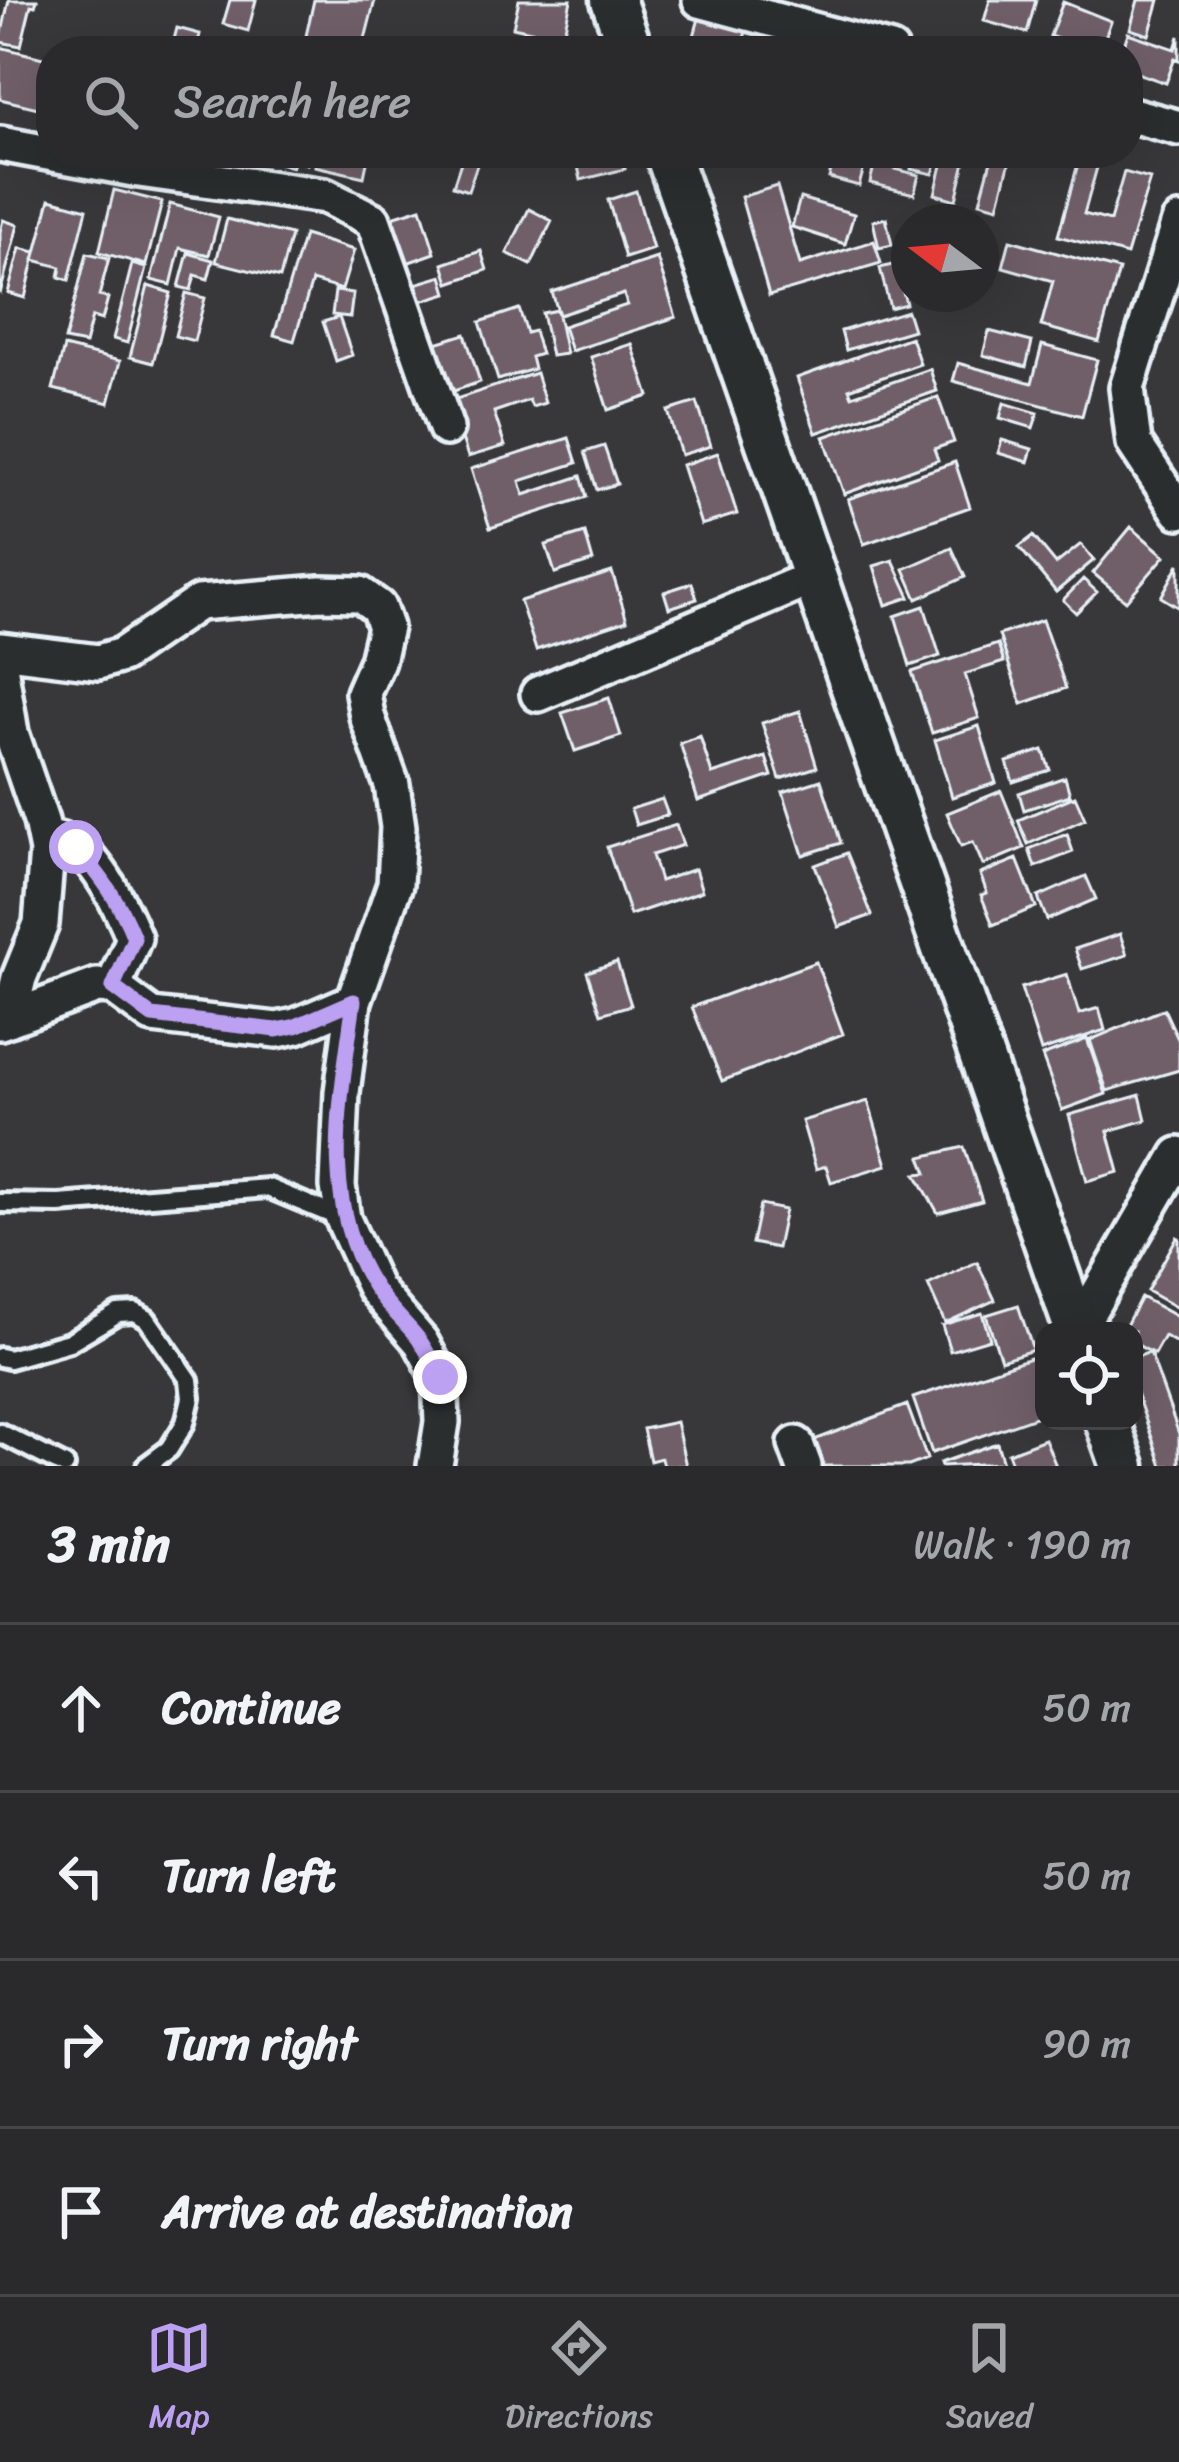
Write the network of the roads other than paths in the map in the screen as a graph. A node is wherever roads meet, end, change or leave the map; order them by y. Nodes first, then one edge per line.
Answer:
1 (613, 0) edge
2 (700, 0) edge
3 (626, 36) edge
4 (835, 36) edge
5 (1143, 118) edge
6 (1179, 128) edge
7 (0, 144) edge
8 (36, 151) edge
9 (128, 168) edge
10 (672, 168) edge
11 (1179, 222) edge
12 (446, 428) dead end
13 (1179, 511) edge
14 (817, 576) junction
15 (0, 650) edge
16 (0, 666) edge
17 (538, 694) dead end
18 (44, 836) junction
19 (113, 987) junction
20 (354, 1001) junction
21 (4, 1020) edge
22 (1179, 1155) edge
23 (0, 1204) edge
24 (344, 1219) junction
25 (1074, 1322) edge
26 (1082, 1322) edge
27 (0, 1357) edge
28 (1110, 1430) edge
29 (0, 1433) edge
30 (65, 1466) edge
31 (146, 1466) edge
32 (435, 1466) edge
33 (1123, 1466) edge

1 - 3 street
2 - 4 street
5 - 6 street
7 - 8 street
9 - 12 street
10 - 14 street
11 - 13 street
14 - 17 street
14 - 25 street
15 - 20 street
16 - 18 street
18 - 19 street
18 - 21 street
19 - 20 street
19 - 21 street
20 - 24 street
22 - 26 street
23 - 24 lane
24 - 32 street
27 - 31 lane
28 - 33 street
29 - 30 lane

